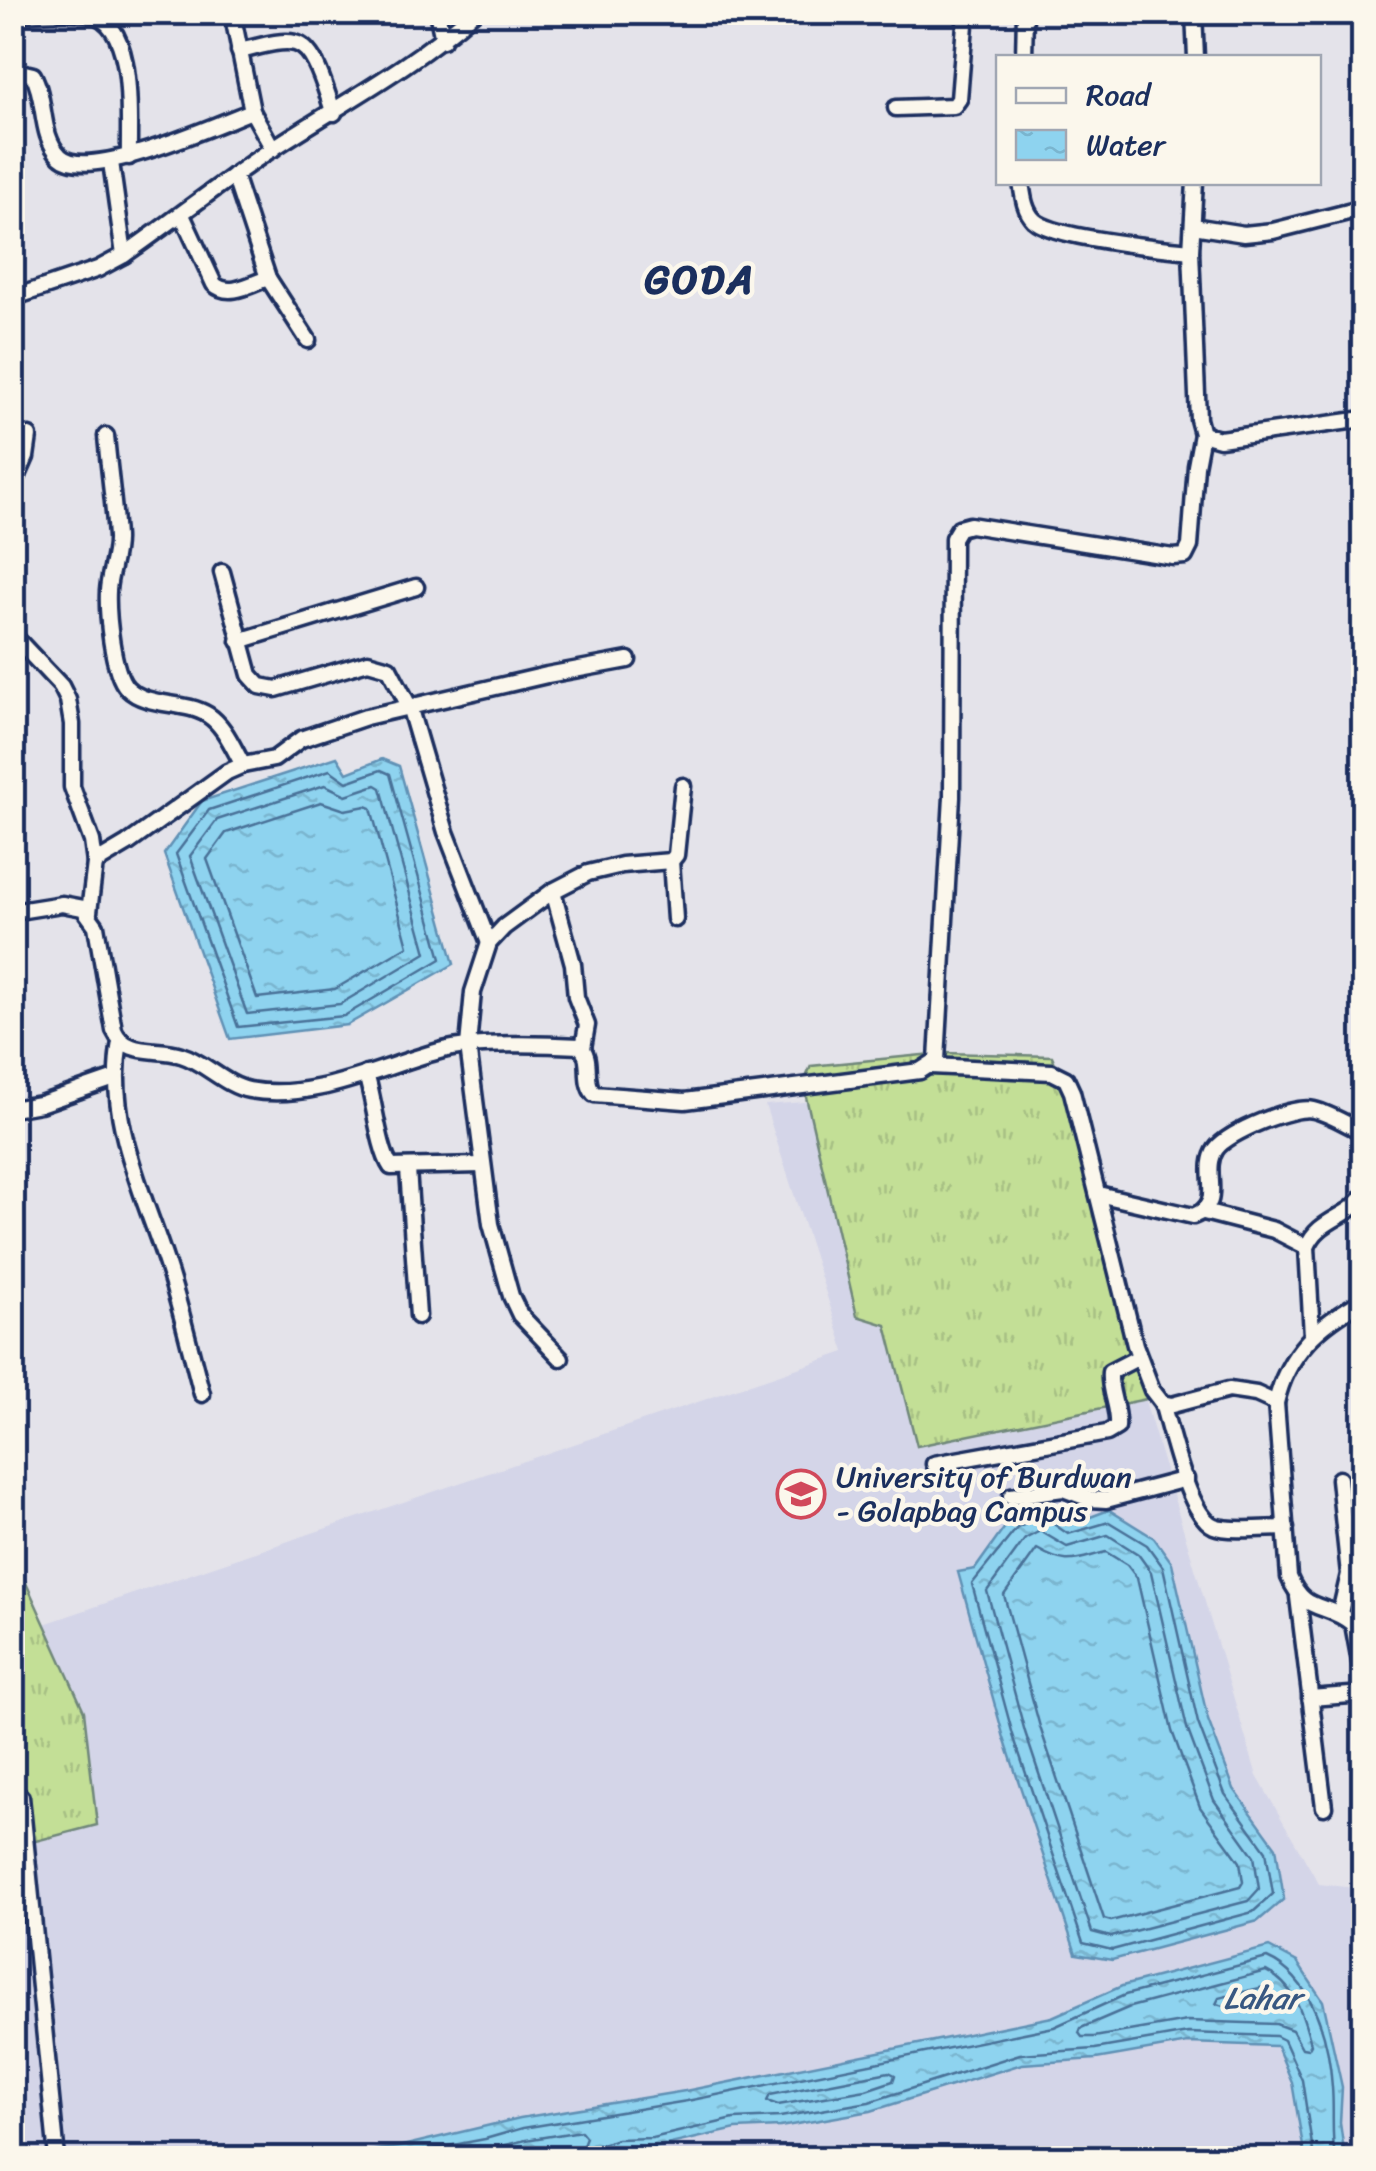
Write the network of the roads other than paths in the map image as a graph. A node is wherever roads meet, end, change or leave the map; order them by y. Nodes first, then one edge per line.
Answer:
1 (232, 12) edge
2 (437, 12) edge
3 (474, 12) edge
4 (966, 12) edge
5 (1024, 12) edge
6 (1194, 12) edge
7 (12, 14) edge
8 (443, 40) junction
9 (238, 52) junction
10 (1024, 55) edge
11 (1196, 55) edge
12 (12, 70) edge
13 (896, 108) dead end
14 (252, 112) junction
15 (334, 112) junction
16 (272, 149) junction
17 (129, 157) junction
18 (112, 162) junction
19 (234, 175) junction
20 (1021, 185) edge
21 (1194, 185) edge
22 (1364, 208) edge
23 (182, 215) junction
24 (1193, 226) junction
25 (1191, 251) junction
26 (124, 255) junction
27 (268, 278) junction
28 (12, 298) edge
29 (308, 340) dead end
30 (1364, 418) edge
31 (1202, 434) junction
32 (29, 436) dead end
33 (106, 436) dead end
34 (12, 490) edge
35 (222, 572) dead end
36 (416, 587) dead end
37 (12, 634) edge
38 (239, 642) junction
39 (628, 660) dead end
40 (409, 706) junction
41 (243, 765) junction
42 (684, 786) dead end
43 (671, 861) junction
44 (94, 863) junction
45 (553, 892) junction
46 (12, 912) edge
47 (89, 912) junction
48 (675, 919) dead end
49 (488, 943) junction
50 (120, 1042) junction
51 (468, 1046) junction
52 (583, 1048) junction
53 (931, 1066) junction
54 (366, 1074) junction
55 (115, 1078) junction
56 (12, 1109) edge
57 (1364, 1133) edge
58 (482, 1166) junction
59 (408, 1169) junction
60 (1098, 1194) junction
61 (1364, 1196) edge
62 (1204, 1212) junction
63 (1307, 1247) junction
64 (1364, 1300) edge
65 (418, 1316) dead end
66 (1312, 1336) junction
67 (1139, 1357) junction
68 (561, 1358) dead end
69 (202, 1394) dead end
70 (1162, 1402) junction
71 (1276, 1404) junction
72 (934, 1464) dead end
73 (1186, 1479) junction
74 (1339, 1479) dead end
75 (1012, 1496) dead end
76 (1286, 1528) junction
77 (1298, 1597) junction
78 (1340, 1613) junction
79 (1364, 1683) edge
80 (1364, 1694) edge
81 (1310, 1698) junction
82 (21, 1797) dead end
83 (1324, 1807) dead end
84 (57, 2158) edge

1 - 9 street
2 - 8 street
3 - 8 street
4 - 13 street
5 - 10 street
6 - 11 street
7 - 17 street
8 - 15 street
9 - 14 street
9 - 15 street
12 - 18 street
14 - 16 street
14 - 17 street
15 - 16 street
16 - 19 street
17 - 18 street
18 - 26 street
19 - 23 street
19 - 27 street
20 - 25 street
21 - 24 street
22 - 24 street
23 - 26 street
23 - 27 street
24 - 25 street
25 - 31 street
26 - 28 street
27 - 29 street
30 - 31 street
31 - 53 street
32 - 34 street
33 - 41 street
35 - 38 street
36 - 38 street
37 - 44 street
38 - 40 street
39 - 40 street
40 - 41 street
40 - 49 street
41 - 44 street
42 - 43 street
43 - 45 street
43 - 48 street
44 - 47 street
45 - 49 street
45 - 52 street
46 - 47 street
47 - 50 street
49 - 51 street
50 - 54 street
50 - 55 street
51 - 52 street
51 - 54 street
51 - 58 street
52 - 53 street
53 - 60 street
54 - 59 street
55 - 56 street
55 - 69 street
57 - 62 street
58 - 59 street
58 - 68 street
59 - 65 street
60 - 62 street
60 - 67 street
61 - 63 street
62 - 63 street
63 - 66 street
64 - 66 street
66 - 71 street
67 - 70 street
67 - 72 street
70 - 71 street
70 - 73 street
71 - 76 street
73 - 75 street
73 - 76 street
74 - 78 street
76 - 77 street
77 - 78 street
77 - 81 street
78 - 79 street
80 - 81 street
81 - 83 street
82 - 84 street

